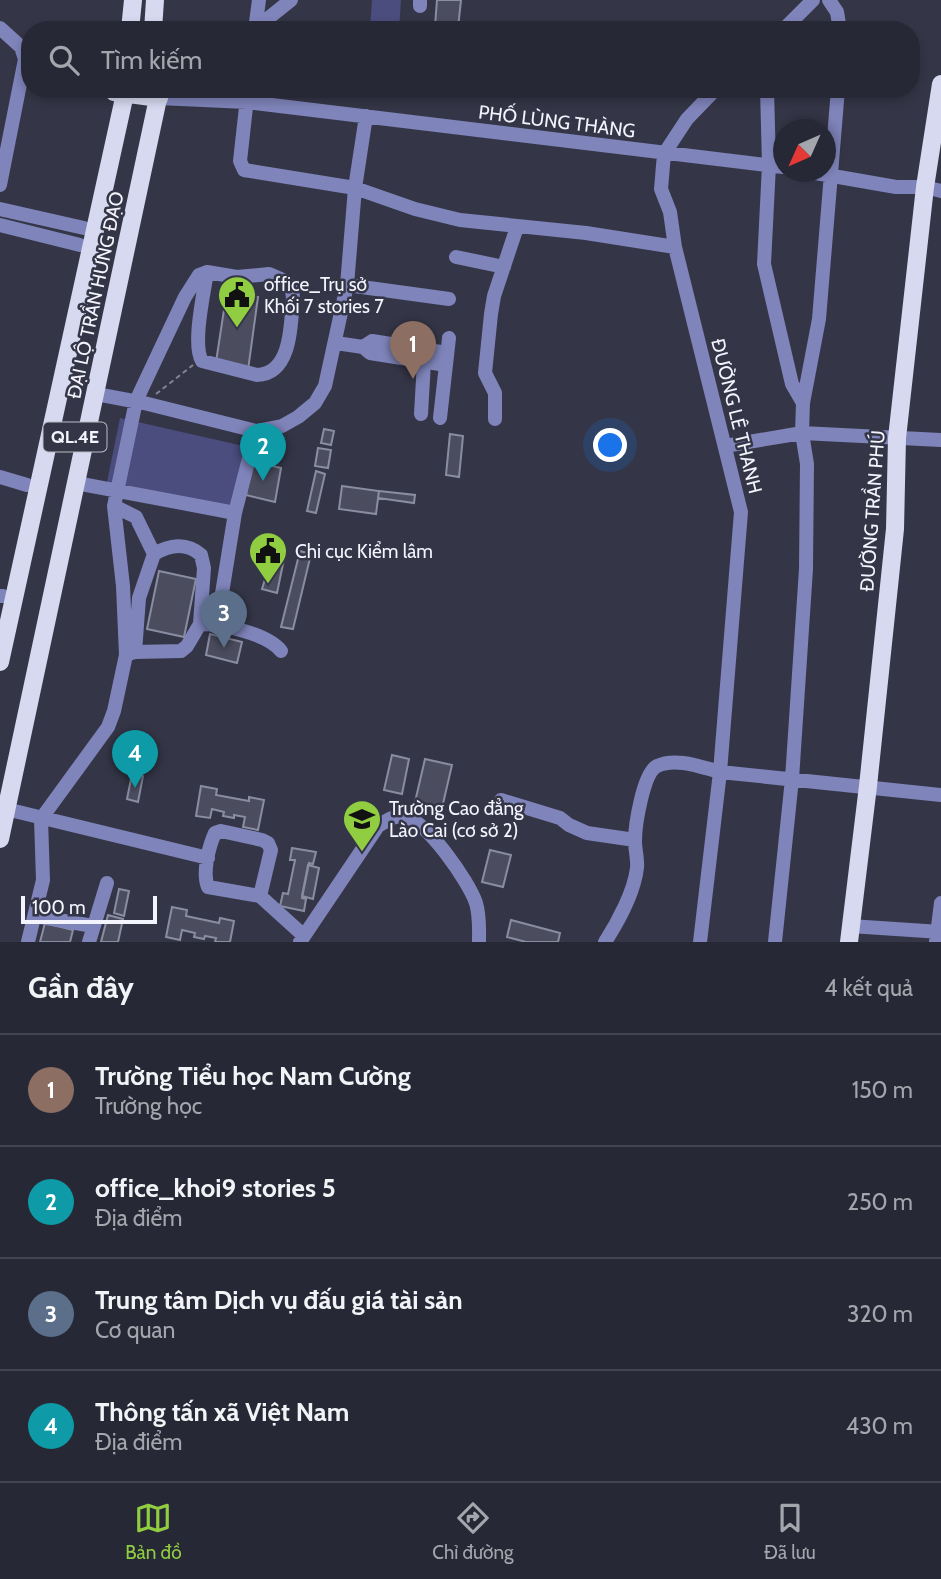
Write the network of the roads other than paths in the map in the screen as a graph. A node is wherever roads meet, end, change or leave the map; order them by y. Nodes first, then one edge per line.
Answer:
1 (121, 0) edge
2 (132, 0) edge
3 (155, 0) edge
4 (166, 0) edge
5 (259, 0) edge
6 (290, 0) edge
7 (813, 0) edge
8 (830, 0) edge
9 (120, 21) edge
10 (131, 21) edge
11 (154, 21) edge
12 (165, 21) edge
13 (257, 21) edge
14 (265, 21) edge
15 (792, 21) edge
16 (838, 21) edge
17 (0, 28) edge
18 (21, 47) edge
19 (21, 79) edge
20 (941, 84) edge
21 (118, 98) edge
22 (119, 98) edge
23 (153, 98) edge
24 (153, 98) edge
25 (248, 98) edge
26 (265, 98) edge
27 (707, 98) edge
28 (768, 98) edge
29 (837, 98) edge
30 (366, 116) junction
31 (836, 119) edge
32 (773, 140) edge
33 (664, 154) junction
34 (773, 166) edge
35 (836, 176) edge
36 (774, 182) edge
37 (831, 182) edge
38 (0, 185) edge
39 (355, 188) junction
40 (933, 189) edge
41 (0, 209) edge
42 (0, 225) edge
43 (517, 227) junction
44 (82, 236) junction
45 (675, 247) junction
46 (456, 257) dead end
47 (504, 267) junction
48 (207, 272) junction
49 (347, 285) junction
50 (449, 299) dead end
51 (336, 343) junction
52 (363, 346) junction
53 (447, 352) junction
54 (424, 362) junction
55 (96, 394) junction
56 (140, 402) junction
57 (803, 404) junction
58 (421, 414) dead end
59 (440, 418) dead end
60 (495, 419) dead end
61 (256, 431) junction
62 (802, 433) junction
63 (897, 438) junction
64 (941, 440) edge
65 (726, 446) junction
66 (0, 477) edge
67 (76, 483) junction
68 (27, 485) junction
69 (116, 499) junction
70 (235, 513) junction
71 (154, 554) junction
72 (1, 600) edge
73 (200, 624) junction
74 (217, 624) junction
75 (281, 651) dead end
76 (130, 654) junction
77 (0, 662) edge
78 (720, 772) junction
79 (792, 779) junction
80 (0, 785) edge
81 (868, 786) junction
82 (941, 795) edge
83 (501, 800) dead end
84 (6, 810) junction
85 (41, 819) junction
86 (0, 839) edge
87 (635, 840) junction
88 (208, 858) junction
89 (107, 883) dead end
90 (260, 896) junction
91 (941, 903) edge
92 (35, 916) junction
93 (93, 926) junction
94 (850, 934) edge
95 (938, 935) edge
96 (301, 939) edge
97 (28, 942) edge
98 (89, 942) edge
99 (479, 942) edge
100 (605, 942) edge
101 (700, 942) edge
102 (775, 942) edge

1 - 9 main road
2 - 10 main road
3 - 11 main road
4 - 12 main road
5 - 13 street
6 - 14 street
7 - 15 street
8 - 16 street
17 - 18 street
19 - 38 street
20 - 40 main road, ĐƯỜNG TRẦN PHÚ
21 - 44 main road, ĐẠI LỘ TRẦN HƯNG ĐẠO
22 - 77 main road, ĐẠI LỘ TRẦN HƯNG ĐẠO / QL.4E
23 - 55 main road, ĐẠI LỘ TRẦN HƯNG ĐẠO
24 - 80 main road, ĐẠI LỘ TRẦN HƯNG ĐẠO / QL.4E
25 - 39 street
26 - 30 street, PHỐ LÙNG THÀNG
27 - 33 street, ĐƯỜNG LÊ THANH
28 - 32 street
29 - 31 street
30 - 33 street, PHỐ LÙNG THÀNG
30 - 39 street
33 - 34 street, PHỐ LÙNG THÀNG
33 - 45 street, ĐƯỜNG LÊ THANH
35 - 40 street
36 - 57 street
37 - 57 street
39 - 43 street
39 - 49 street
40 - 63 main road, ĐƯỜNG TRẦN PHÚ
41 - 44 street
42 - 44 street
43 - 45 street
43 - 47 street
44 - 68 main road, ĐẠI LỘ TRẦN HƯNG ĐẠO
45 - 65 street, ĐƯỜNG LÊ THANH
46 - 47 street
47 - 60 street
48 - 48 street
48 - 56 street
49 - 50 street
49 - 51 street
51 - 52 street
51 - 61 street
52 - 53 street
52 - 54 street
53 - 54 street
53 - 59 street
54 - 58 street
55 - 56 street
55 - 67 main road, ĐẠI LỘ TRẦN HƯNG ĐẠO
56 - 61 street
56 - 69 street
57 - 62 street
61 - 70 street
62 - 63 street
62 - 65 street
62 - 79 street
63 - 64 street
63 - 81 main road, ĐƯỜNG TRẦN PHÚ
65 - 78 street, ĐƯỜNG LÊ THANH
66 - 68 street
67 - 69 street
67 - 84 main road, ĐẠI LỘ TRẦN HƯNG ĐẠO
68 - 72 main road, ĐẠI LỘ TRẦN HƯNG ĐẠO
69 - 70 street
69 - 71 street
69 - 76 street
70 - 74 street
71 - 73 street
71 - 76 street
73 - 74 street
73 - 76 street
74 - 75 street
76 - 85 street
78 - 79 street
78 - 87 street
78 - 101 street, ĐƯỜNG LÊ THANH
79 - 81 street
79 - 102 street
81 - 82 street
81 - 94 main road, ĐƯỜNG TRẦN PHÚ
83 - 87 street
84 - 85 street
84 - 86 main road, ĐẠI LỘ TRẦN HƯNG ĐẠO
85 - 88 street
85 - 92 street
87 - 100 street
88 - 90 street
88 - 90 street
89 - 93 street
90 - 96 street
91 - 95 street
92 - 93 street
92 - 97 street
93 - 98 street
94 - 95 street
96 - 99 street

